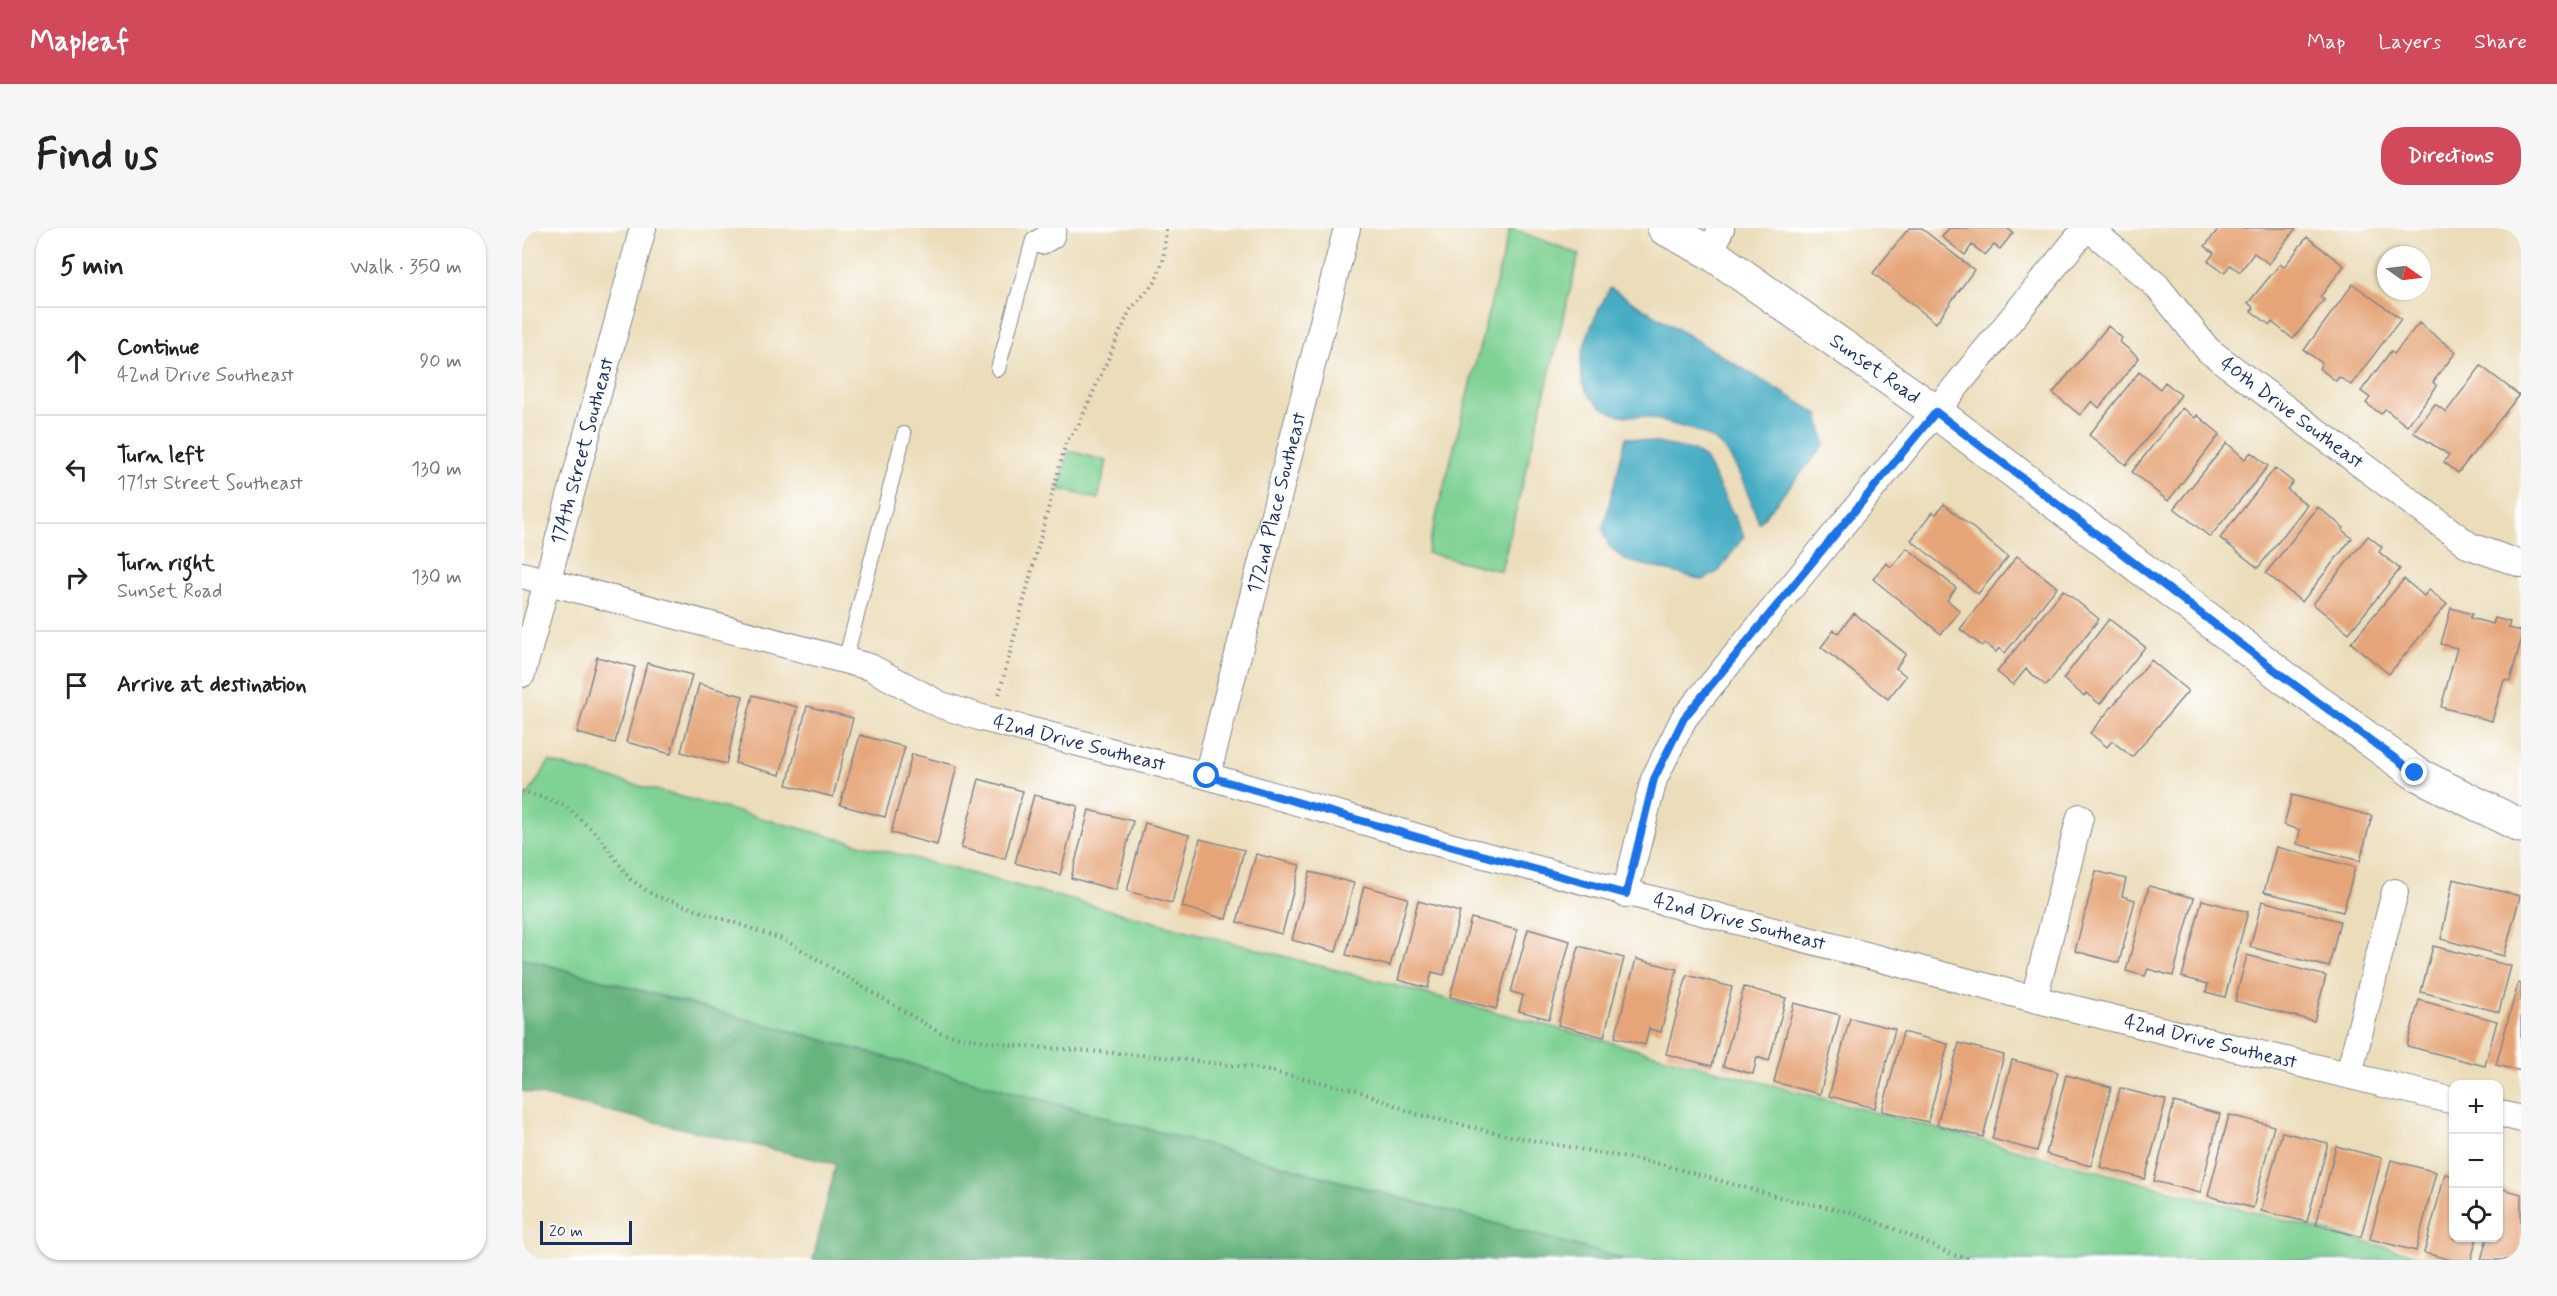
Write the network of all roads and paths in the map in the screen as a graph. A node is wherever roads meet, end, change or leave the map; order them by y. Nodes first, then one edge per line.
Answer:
1 (643, 228) edge
2 (1166, 228) edge
3 (1347, 228) edge
4 (1664, 228) edge
5 (2088, 228) edge
6 (1047, 234) edge
7 (1716, 241) edge
8 (998, 369) dead end
9 (1936, 412) junction
10 (904, 434) dead end
11 (2521, 564) edge
12 (522, 575) edge
13 (547, 582) junction
14 (845, 661) junction
15 (522, 674) edge
16 (991, 721) junction
17 (1207, 776) junction
18 (522, 791) edge
19 (2080, 817) dead end
20 (2521, 826) edge
21 (2395, 892) dead end
22 (1626, 894) junction
23 (2034, 999) junction
24 (2349, 1074) junction
25 (2449, 1100) edge
26 (2503, 1114) edge
27 (2521, 1119) edge
28 (1974, 1260) edge

1 - 13 street, 174th Street Southeast
2 - 16 path
3 - 17 street, 172nd Place Southeast
4 - 7 street, Sunset Road
5 - 9 street
5 - 11 street, 40th Drive Southeast
6 - 8 lane
7 - 9 street, Sunset Road
9 - 20 street, Sunset Road
9 - 22 street
10 - 14 lane
12 - 13 street, 42nd Drive Southeast
13 - 14 street, 42nd Drive Southeast
13 - 15 street, 174th Street Southeast
14 - 16 street, 42nd Drive Southeast
16 - 17 street, 42nd Drive Southeast
17 - 22 street, 42nd Drive Southeast
18 - 28 path
19 - 23 street
21 - 24 street
22 - 23 street, 42nd Drive Southeast
23 - 24 street, 42nd Drive Southeast
24 - 25 street, 42nd Drive Southeast
26 - 27 street

